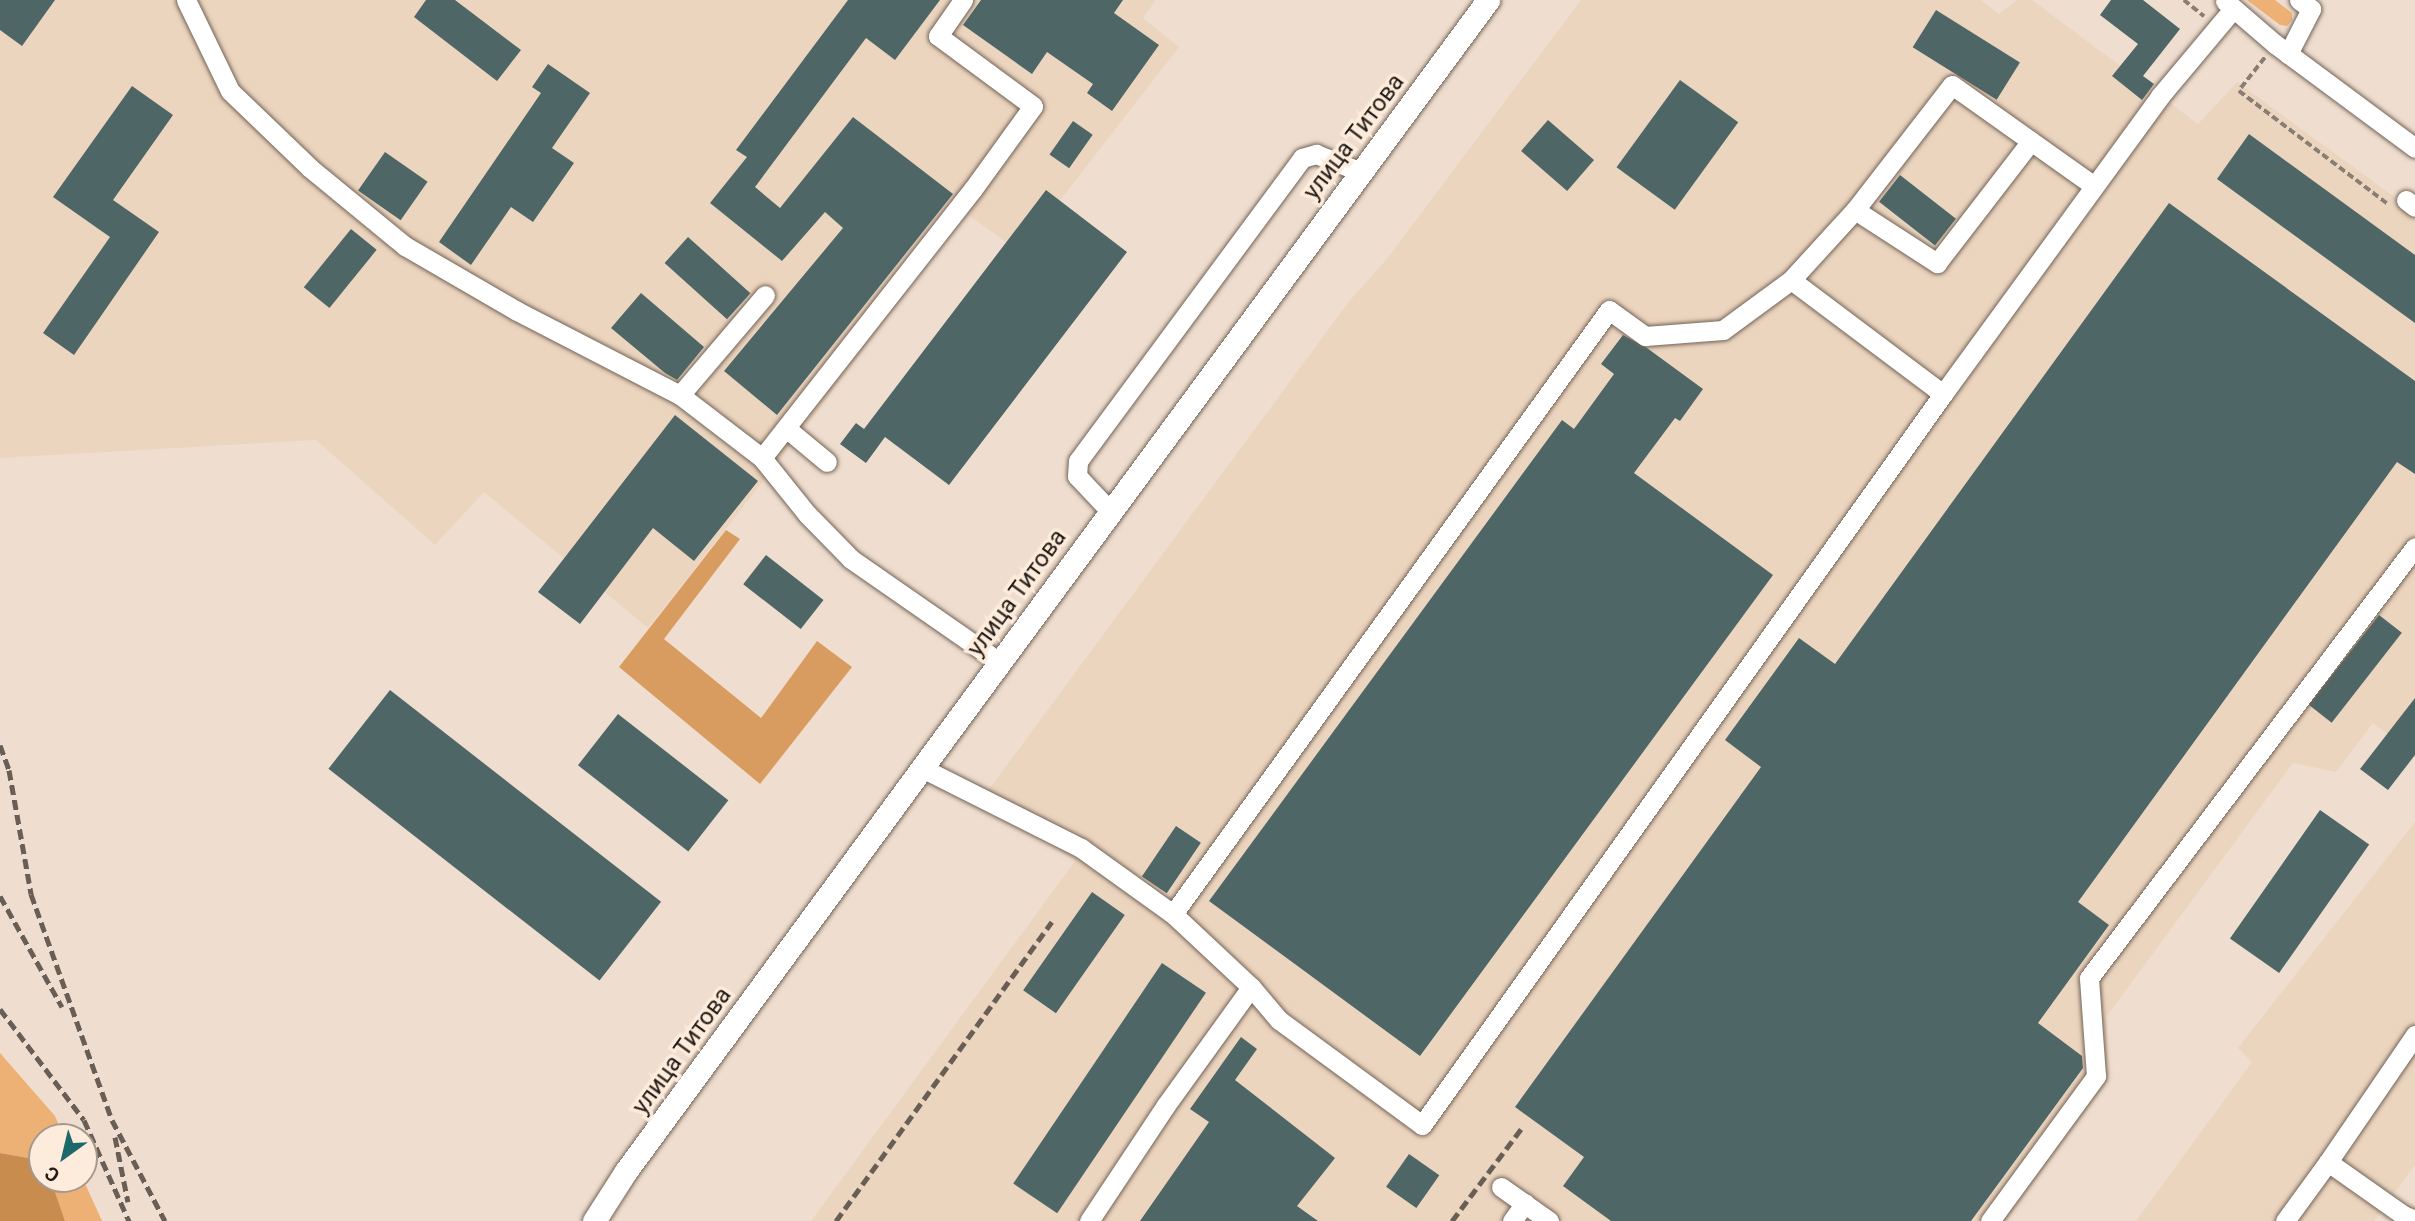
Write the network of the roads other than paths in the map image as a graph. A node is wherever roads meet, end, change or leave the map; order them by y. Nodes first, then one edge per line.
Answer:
1 (186, 0) edge
2 (962, 0) edge
3 (1488, 0) edge
4 (2299, 0) edge
5 (2229, 4) edge
6 (2288, 54) junction
7 (2031, 141) junction
8 (2415, 148) edge
9 (1360, 173) junction
10 (2094, 186) junction
11 (1855, 210) junction
12 (1791, 280) junction
13 (765, 295) dead end
14 (1943, 394) junction
15 (680, 395) junction
16 (786, 428) junction
17 (762, 458) junction
18 (827, 462) dead end
19 (1111, 511) junction
20 (2415, 547) edge
21 (999, 662) junction
22 (922, 768) junction
23 (1173, 914) junction
24 (1251, 987) junction
25 (2415, 1035) edge
26 (2328, 1162) junction
27 (1501, 1187) dead end
28 (1525, 1203) junction
29 (2415, 1220) edge
30 (594, 1221) edge
31 (1089, 1221) edge
32 (1512, 1221) edge
33 (1549, 1221) edge
34 (1990, 1221) edge
35 (2285, 1221) edge

1 - 15 street
2 - 16 street
3 - 9 main road, улица Титова
4 - 6 street
5 - 6 street
5 - 10 street
6 - 8 street
7 - 10 street
7 - 11 street
7 - 11 street
9 - 19 main road, улица Титова
9 - 19 street
10 - 14 street
11 - 12 street
12 - 14 street
12 - 23 street
13 - 15 street
14 - 24 street
15 - 17 street
16 - 17 street
16 - 18 street
17 - 21 street
19 - 21 main road, улица Титова
20 - 34 street
21 - 22 main road, улица Титова
22 - 23 street
22 - 30 main road, улица Титова
23 - 24 street
24 - 31 street
25 - 26 street
26 - 29 street
26 - 35 street
27 - 28 street
28 - 32 street
28 - 33 street

